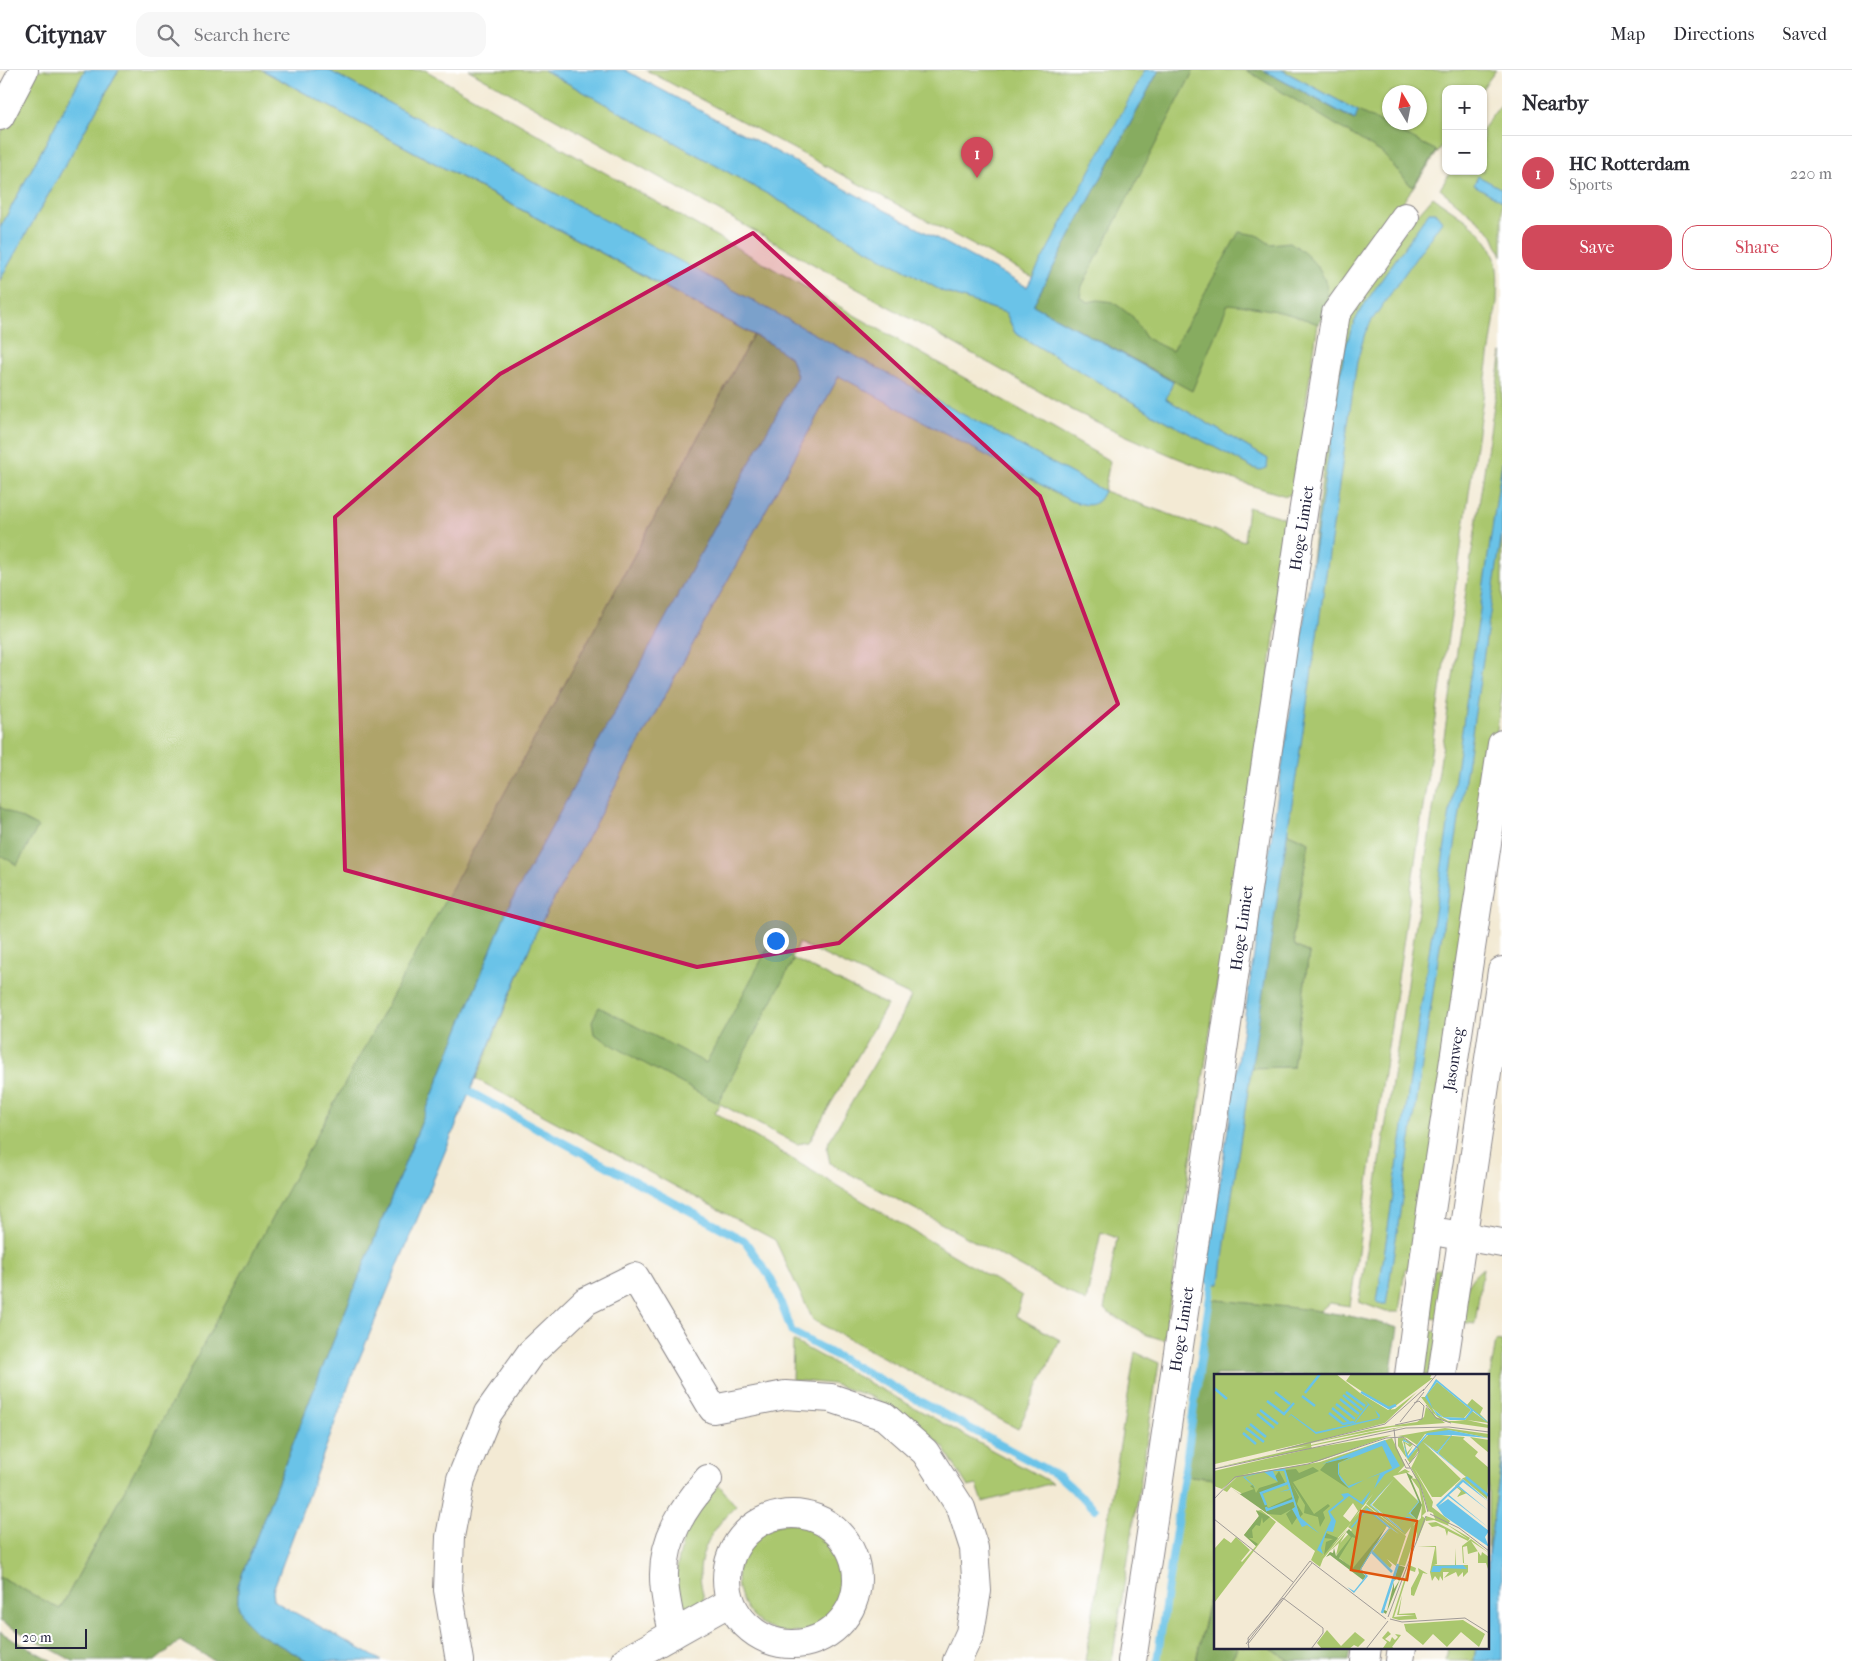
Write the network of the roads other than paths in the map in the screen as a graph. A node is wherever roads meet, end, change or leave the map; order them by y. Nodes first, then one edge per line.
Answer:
1 (24, 70) edge
2 (0, 116) edge
3 (1405, 217) dead end
4 (1502, 744) edge
5 (1502, 971) edge
6 (1428, 1231) junction
7 (1462, 1236) junction
8 (1502, 1243) edge
9 (1409, 1374) edge
10 (1442, 1374) edge
11 (708, 1478) dead end
12 (730, 1602) junction
13 (672, 1634) junction
14 (1367, 1648) edge
15 (1402, 1648) edge
16 (460, 1661) edge
17 (627, 1661) edge
18 (957, 1661) edge
19 (1132, 1661) edge
20 (1365, 1661) edge
21 (1400, 1661) edge

1 - 2 street
3 - 19 street, Hoge Limiet
4 - 6 street, Jasonweg
5 - 7 street
6 - 7 street
6 - 9 street, Jasonweg
7 - 8 street
7 - 10 street
11 - 13 street
12 - 12 street
12 - 13 street
13 - 17 street
14 - 20 street
15 - 21 street
16 - 18 street

